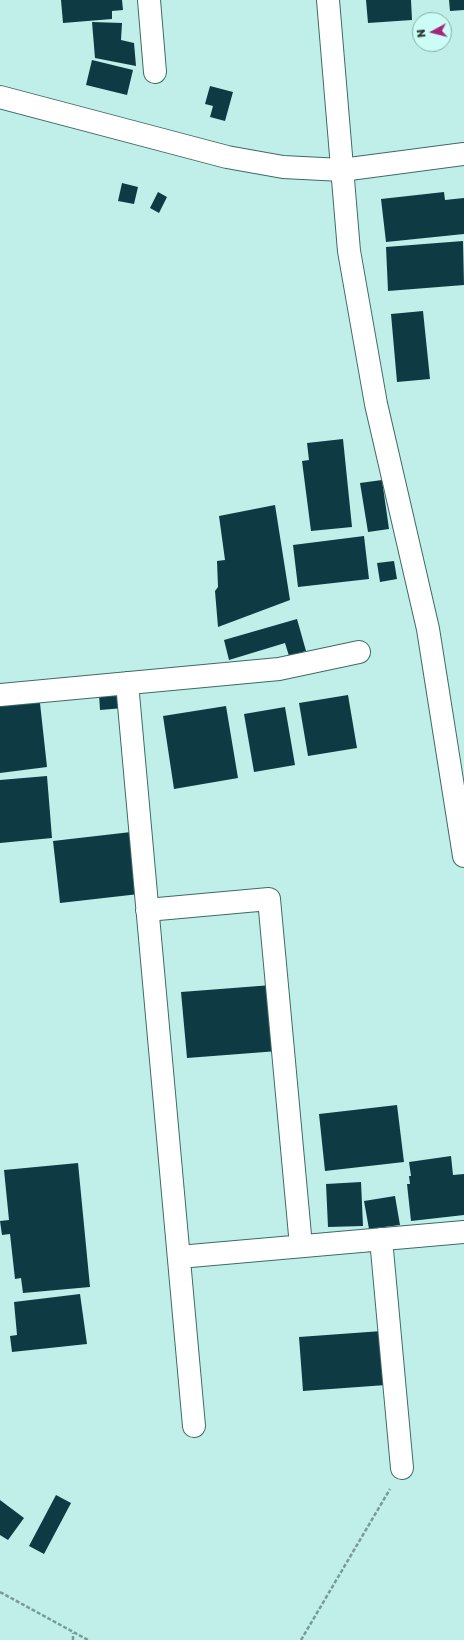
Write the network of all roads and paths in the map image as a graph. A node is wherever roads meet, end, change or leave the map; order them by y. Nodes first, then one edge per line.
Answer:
1 (149, 0) edge
2 (328, 0) edge
3 (155, 72) dead end
4 (0, 97) edge
5 (464, 154) edge
6 (342, 170) junction
7 (359, 652) dead end
8 (127, 683) junction
9 (0, 695) edge
10 (464, 856) edge
11 (147, 910) junction
12 (464, 1232) edge
13 (381, 1239) junction
14 (301, 1246) junction
15 (179, 1258) junction
16 (194, 1426) dead end
17 (402, 1468) joint
18 (0, 1592) edge
19 (73, 1632) junction
20 (73, 1640) edge
21 (88, 1640) edge
22 (301, 1640) edge

1 - 3 street
2 - 6 street
4 - 6 street
5 - 6 street
6 - 10 street
7 - 8 street
8 - 9 street
8 - 11 street
11 - 14 street
11 - 15 street
12 - 13 street
13 - 14 street
13 - 17 street
14 - 15 street
15 - 16 street
17 - 22 path
18 - 19 path
19 - 20 path
19 - 21 path

